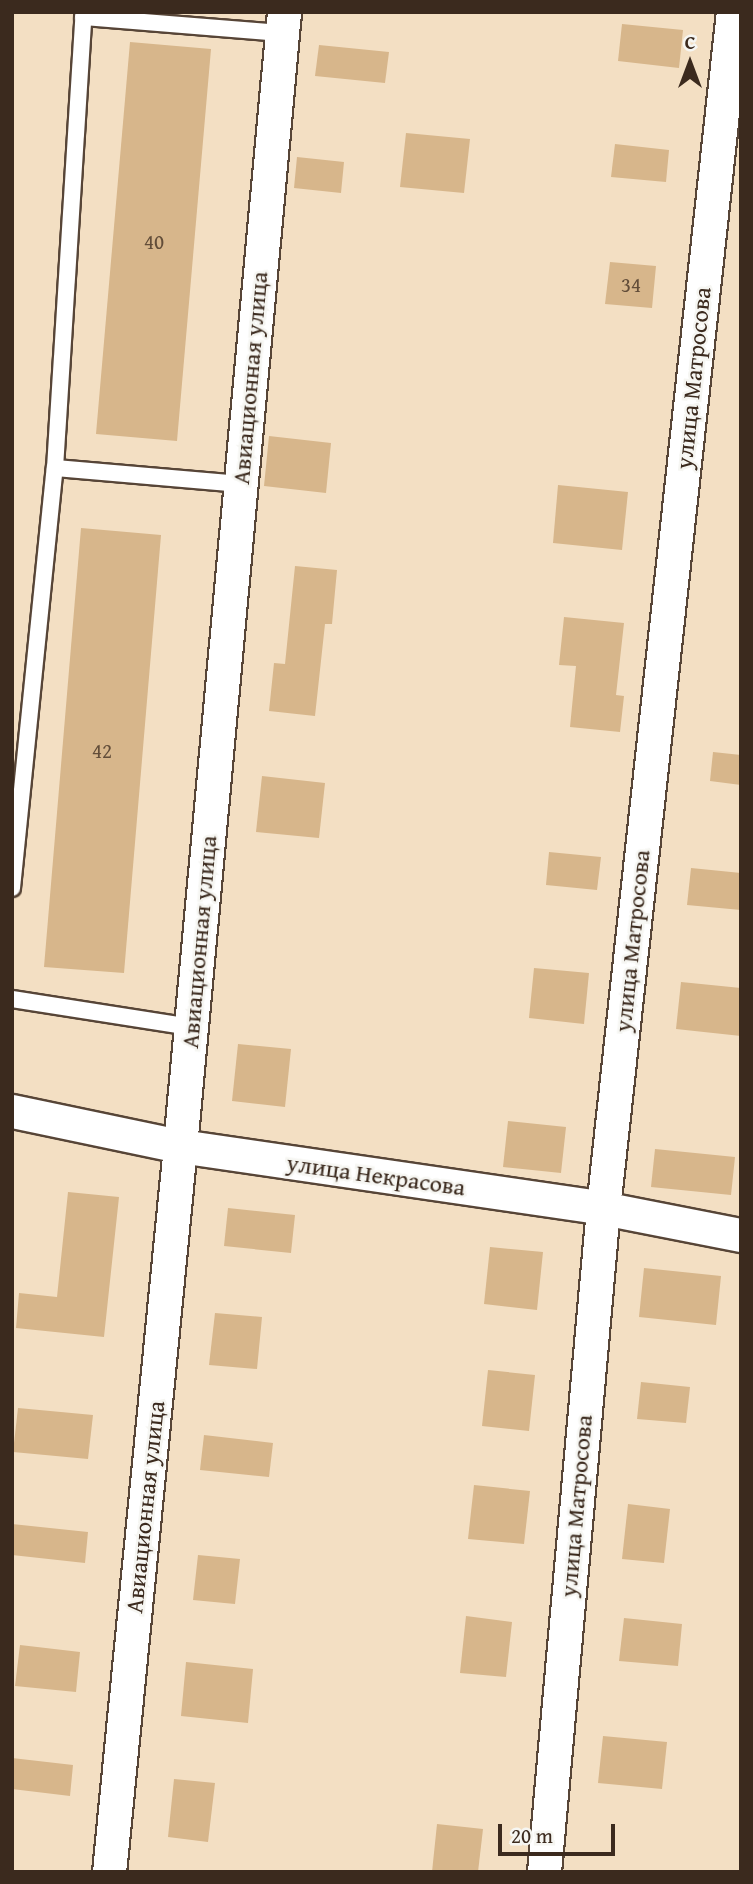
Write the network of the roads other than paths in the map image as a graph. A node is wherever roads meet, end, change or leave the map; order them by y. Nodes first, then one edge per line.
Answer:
1 (733, 12) edge
2 (283, 22) edge
3 (55, 468) junction
4 (241, 484) junction
5 (12, 888) edge
6 (12, 999) edge
7 (191, 1027) junction
8 (12, 1111) edge
9 (180, 1146) junction
10 (603, 1208) junction
11 (741, 1235) edge
12 (109, 1872) edge
13 (544, 1872) edge

1 - 10 street, улица Матросова
2 - 3 lane
2 - 4 street, Авиационная улица
3 - 4 lane
3 - 5 lane
4 - 7 street, Авиационная улица
6 - 7 lane
7 - 9 street, Авиационная улица
8 - 9 street, улица Некрасова
9 - 10 street, улица Некрасова
9 - 12 street, Авиационная улица
10 - 11 street, улица Некрасова
10 - 13 street, улица Матросова

